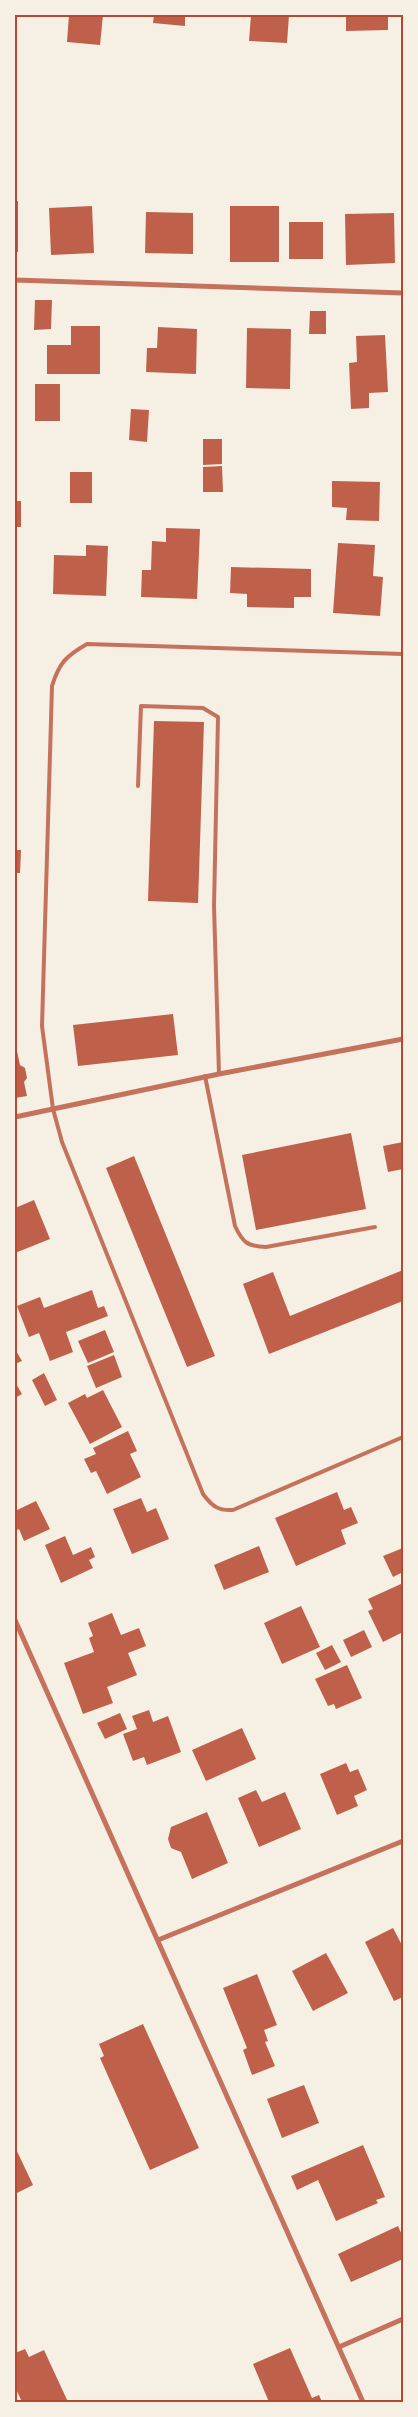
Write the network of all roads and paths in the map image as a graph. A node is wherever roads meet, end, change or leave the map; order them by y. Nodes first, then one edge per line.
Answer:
1 (15, 280) edge
2 (403, 293) edge
3 (403, 654) edge
4 (138, 786) dead end
5 (403, 1039) edge
6 (219, 1074) junction
7 (205, 1076) junction
8 (53, 1108) junction
9 (15, 1117) edge
10 (375, 1227) dead end
11 (403, 1437) edge
12 (15, 1620) edge
13 (403, 1841) edge
14 (158, 1940) junction
15 (403, 2319) edge
16 (339, 2347) junction
17 (363, 2402) edge

1 - 2 street
3 - 8 lane
4 - 6 lane
5 - 6 street
6 - 7 street
7 - 8 street
7 - 10 lane
8 - 9 street
8 - 11 lane
12 - 14 street
13 - 14 street
14 - 16 street
15 - 16 street
16 - 17 street

